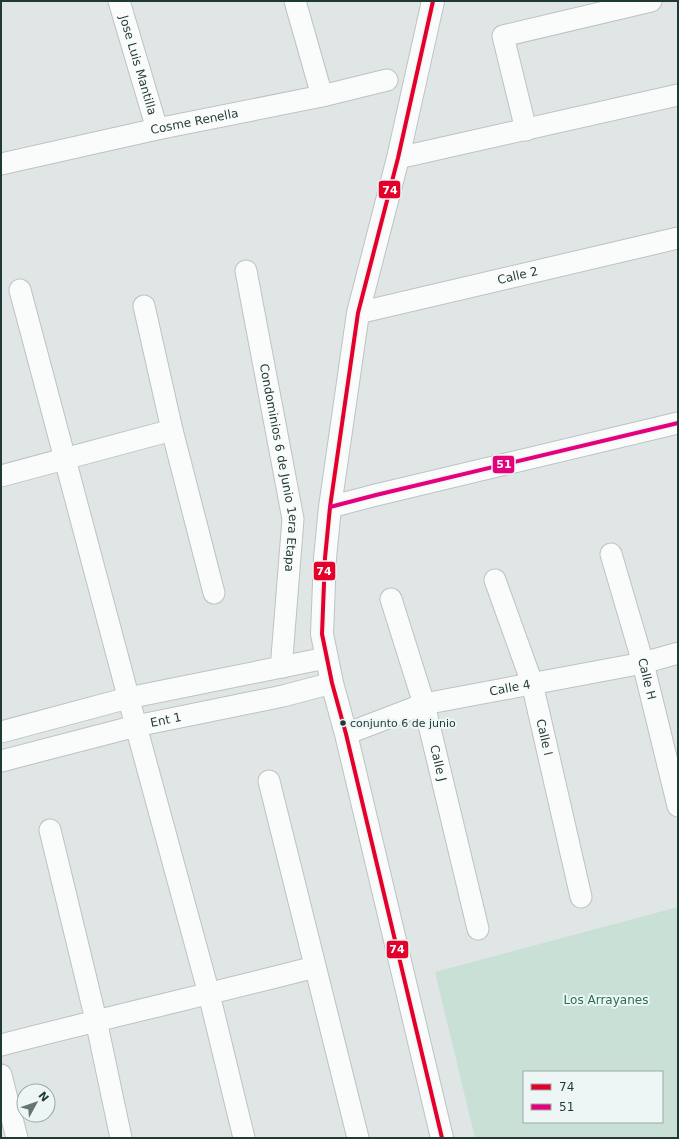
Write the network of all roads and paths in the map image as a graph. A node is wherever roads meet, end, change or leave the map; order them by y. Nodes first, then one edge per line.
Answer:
1 (119, 1) edge
2 (295, 1) edge
3 (433, 1) edge
4 (651, 1) edge
5 (387, 80) dead end
6 (678, 95) edge
7 (322, 96) junction
8 (157, 129) junction
9 (526, 130) junction
10 (398, 158) junction
11 (1, 164) edge
12 (678, 238) edge
13 (246, 271) dead end
14 (20, 290) dead end
15 (144, 306) dead end
16 (358, 313) junction
17 (678, 423) edge
18 (172, 430) junction
19 (65, 459) junction
20 (1, 476) edge
21 (330, 508) junction
22 (611, 554) dead end
23 (495, 580) dead end
24 (214, 593) dead end
25 (391, 600) dead end
26 (678, 653) edge
27 (326, 658) junction
28 (643, 663) junction
29 (283, 667) junction
30 (332, 683) junction
31 (532, 684) junction
32 (128, 698) junction
33 (424, 704) junction
34 (136, 726) junction
35 (1, 732) edge
36 (346, 734) junction
37 (1, 761) edge
38 (269, 781) dead end
39 (678, 806) edge
40 (50, 830) dead end
41 (582, 898) dead end
42 (478, 929) dead end
43 (315, 967) junction
44 (209, 994) junction
45 (96, 1020) junction
46 (1, 1045) edge
47 (1, 1075) edge
48 (17, 1138) edge
49 (121, 1138) edge
50 (244, 1138) edge
51 (358, 1138) edge
52 (442, 1138) edge

1 - 8 street, Jose Luis Mantilla
2 - 7 street
3 - 10 street
4 - 9 street
5 - 7 street, Cosme Renella
6 - 9 street
7 - 8 street, Cosme Renella
8 - 11 street, Cosme Renella
9 - 10 street
10 - 16 street
12 - 16 street, Calle 2
13 - 29 street, Condominios 6 de Junio 1era Etapa
14 - 19 street
15 - 18 street
16 - 21 street
17 - 21 street
18 - 19 street
18 - 24 street
19 - 20 street
19 - 32 street
21 - 27 street
22 - 28 street, Calle H
23 - 31 street, Calle I
25 - 33 street, Calle J
26 - 28 street, Calle 4
27 - 29 street
27 - 30 street
28 - 31 street, Calle 4
28 - 39 street, Calle H
29 - 32 street
30 - 34 street, Ent 1
30 - 36 street
31 - 33 street, Calle 4
31 - 41 street, Calle I
32 - 34 street
32 - 35 street
33 - 36 street, Calle 4
33 - 42 street, Calle J
34 - 37 street, Ent 1
34 - 44 street
36 - 52 street
38 - 43 street
40 - 45 street
43 - 44 street
43 - 51 street
44 - 45 street
44 - 50 street
45 - 46 street
45 - 49 street
47 - 48 street

